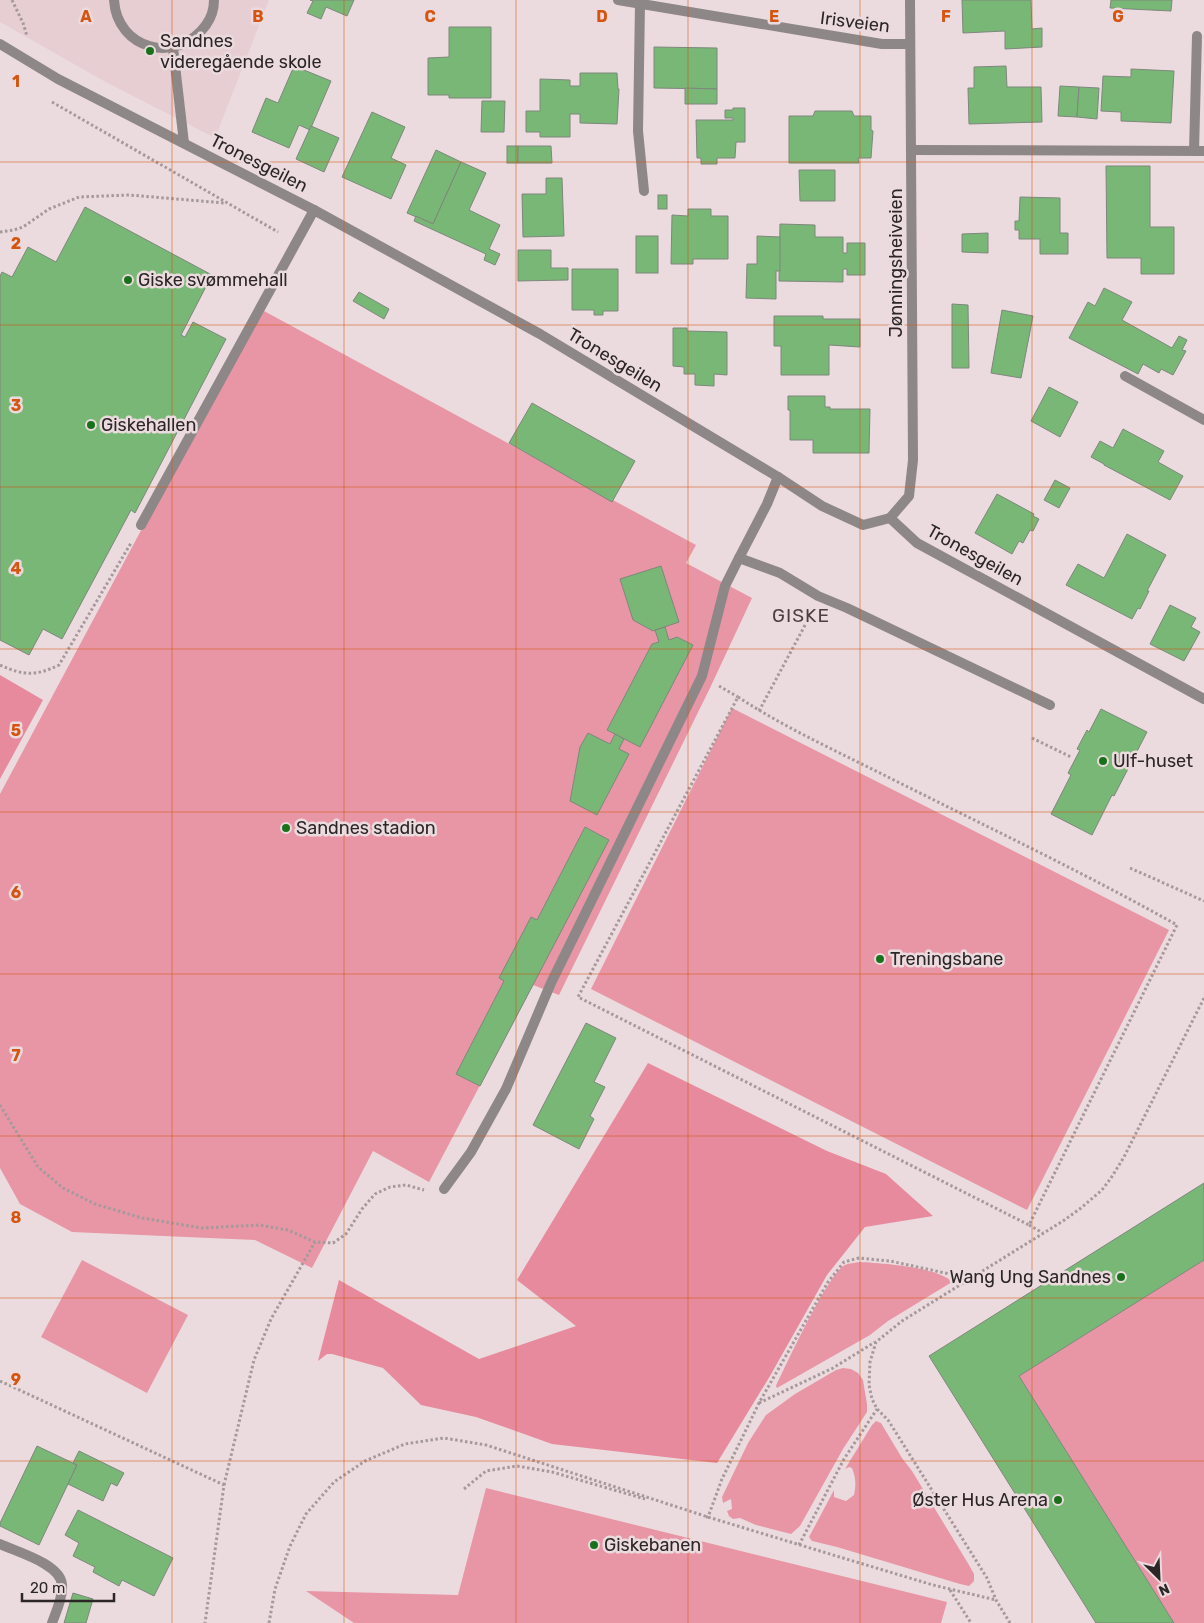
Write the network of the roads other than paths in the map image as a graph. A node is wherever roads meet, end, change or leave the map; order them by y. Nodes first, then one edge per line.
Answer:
1 (114, 0) edge
2 (214, 0) edge
3 (618, 0) edge
4 (910, 0) edge
5 (640, 4) junction
6 (1197, 36) dead end
7 (0, 44) edge
8 (910, 44) junction
9 (173, 48) junction
10 (184, 143) junction
11 (911, 150) junction
12 (1199, 151) edge
13 (644, 190) dead end
14 (314, 210) junction
15 (1125, 376) dead end
16 (1204, 420) edge
17 (778, 477) junction
18 (890, 518) junction
19 (141, 525) road end
20 (739, 558) junction
21 (1204, 700) edge
22 (1050, 705) dead end
23 (444, 1189) road end
24 (0, 1544) edge
25 (52, 1623) edge

1 - 9 street
2 - 9 street
3 - 5 street, Irisveien
4 - 8 street, Jønningsheiveien
5 - 8 street, Irisveien
5 - 13 street
6 - 12 street
7 - 10 street, Tronesgeilen
8 - 11 street, Jønningsheiveien
9 - 10 street
10 - 14 street, Tronesgeilen
11 - 12 street
11 - 18 street, Jønningsheiveien
14 - 17 street, Tronesgeilen
14 - 19 street
15 - 16 street
17 - 18 street, Tronesgeilen
17 - 20 street
18 - 21 street, Tronesgeilen
20 - 22 street
20 - 23 street
24 - 25 street

